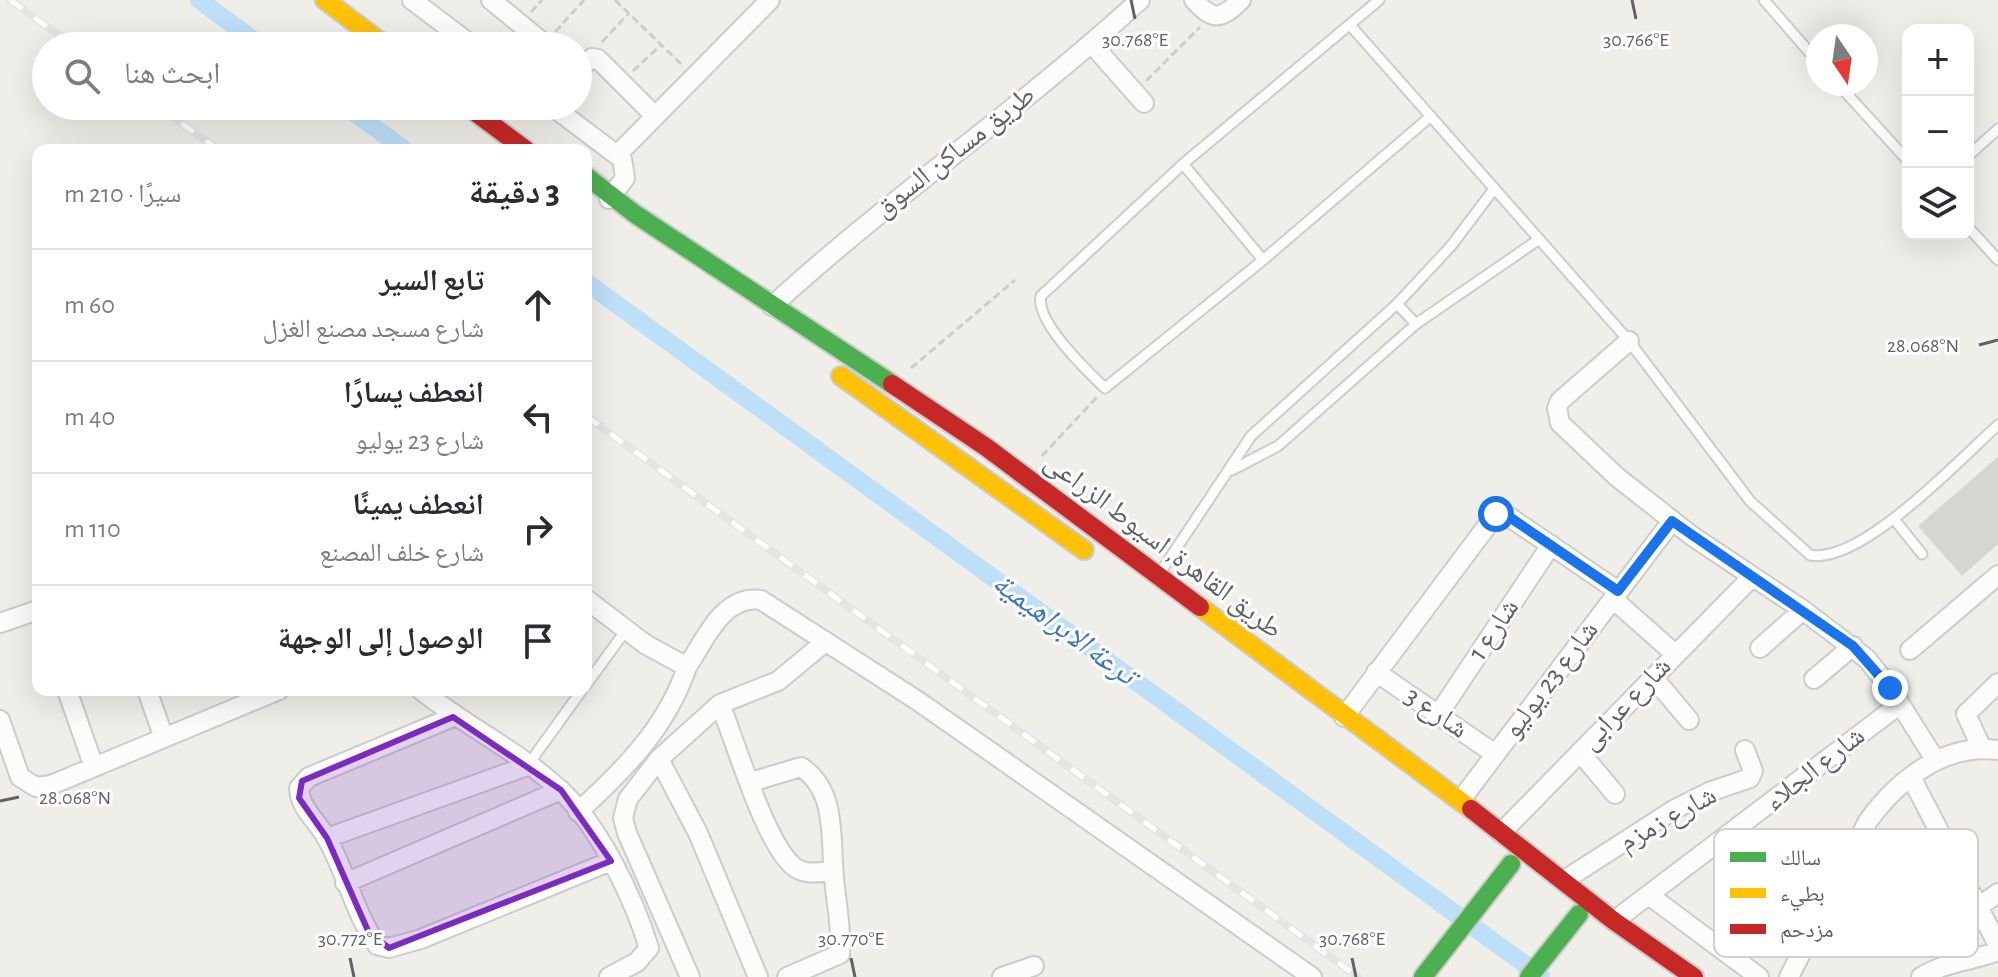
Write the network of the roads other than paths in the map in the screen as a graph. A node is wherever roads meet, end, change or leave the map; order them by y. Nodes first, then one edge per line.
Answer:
1 (325, 0) edge
2 (351, 0) edge
3 (412, 0) edge
4 (491, 0) edge
5 (770, 0) edge
6 (1140, 0) edge
7 (1194, 0) edge
8 (1241, 0) edge
9 (1379, 0) edge
10 (1764, 0) edge
11 (1350, 25) junction
12 (378, 32) edge
13 (384, 32) edge
14 (454, 32) edge
15 (530, 32) edge
16 (1091, 43) junction
17 (1806, 48) edge
18 (592, 60) edge
19 (1849, 96) edge
20 (1139, 97) road end
21 (655, 116) junction
22 (1431, 116) junction
23 (496, 120) edge
24 (502, 120) edge
25 (571, 120) edge
26 (504, 124) junction
27 (1998, 129) edge
28 (530, 144) edge
29 (1974, 151) edge
30 (1902, 154) edge
31 (617, 155) junction
32 (1183, 164) junction
33 (592, 183) edge
34 (1494, 189) junction
35 (592, 197) edge
36 (607, 202) junction
37 (1974, 234) edge
38 (1538, 240) junction
39 (1263, 260) junction
40 (1998, 260) edge
41 (1397, 304) junction
42 (768, 314) junction
43 (1416, 324) junction
44 (1629, 341) junction
45 (828, 368) dead end
46 (1998, 425) edge
47 (1231, 470) junction
48 (1894, 519) junction
49 (1672, 521) junction
50 (1551, 545) junction
51 (1922, 554) dead end
52 (1098, 560) dead end
53 (1998, 575) edge
54 (1158, 577) junction
55 (1752, 577) junction
56 (1615, 595) junction
57 (592, 604) edge
58 (1803, 610) junction
59 (32, 612) edge
60 (0, 623) edge
61 (626, 630) junction
62 (824, 643) junction
63 (1853, 646) junction
64 (1760, 648) dead end
65 (1910, 650) dead end
66 (1675, 654) junction
67 (687, 667) junction
68 (1376, 672) junction
69 (592, 677) edge
70 (1653, 677) junction
71 (1814, 679) dead end
72 (1993, 691) edge
73 (69, 696) edge
74 (149, 696) edge
75 (265, 696) edge
76 (428, 696) edge
77 (578, 696) edge
78 (720, 704) junction
79 (1900, 704) junction
80 (1438, 715) junction
81 (453, 717) junction
82 (1344, 717) junction
83 (0, 720) edge
84 (1689, 720) dead end
85 (164, 738) junction
86 (1990, 749) edge
87 (1745, 750) dead end
88 (1580, 752) junction
89 (1495, 754) junction
90 (659, 759) junction
91 (1936, 761) junction
92 (527, 766) junction
93 (94, 767) junction
94 (1911, 777) junction
95 (751, 782) junction
96 (561, 790) junction
97 (1615, 794) dead end
98 (1460, 801) junction
99 (578, 812) junction
100 (1737, 829) edge
101 (1865, 829) edge
102 (1938, 829) edge
103 (1501, 833) junction
104 (327, 838) junction
105 (1714, 847) edge
106 (611, 861) junction
107 (833, 871) junction
108 (1563, 881) junction
109 (345, 883) junction
110 (1998, 893) edge
111 (1650, 896) junction
112 (1978, 907) joint
113 (1579, 914) junction
114 (1614, 921) junction
115 (1714, 944) edge
116 (1998, 945) edge
117 (1998, 951) edge
118 (1732, 957) edge
119 (1799, 957) edge
120 (1034, 966) dead end
121 (609, 977) edge
122 (690, 977) edge
123 (758, 977) edge
124 (787, 977) edge
125 (1002, 977) edge
126 (1312, 977) edge
127 (1423, 977) edge
128 (1529, 977) edge
129 (1671, 977) edge
130 (1694, 977) edge
131 (1759, 977) edge
132 (1789, 977) edge
133 (1921, 977) edge

1 - 12 main road
2 - 13 main road
3 - 14 street
4 - 15 street
5 - 21 street
6 - 16 street, طريق مساكن السوق
7 - 8 street
9 - 11 lane
10 - 17 lane
11 - 22 lane
11 - 32 lane
16 - 20 street
16 - 42 street, طريق مساكن السوق
18 - 21 street
19 - 30 lane
21 - 31 street
22 - 34 lane
22 - 39 lane
23 - 26 main road
24 - 26 main road
25 - 31 street
26 - 28 main road
27 - 29 lane
31 - 36 street
32 - 39 lane
32 - 39 lane
33 - 36 main road, طريق القاهرة, اسيوط الزراعى
34 - 38 lane
34 - 41 lane
35 - 36 main road, طريق القاهرة, اسيوط الزراعى
36 - 42 main road, طريق القاهرة, اسيوط الزراعى
37 - 40 lane
38 - 43 lane
38 - 44 lane
41 - 43 lane
41 - 47 lane
42 - 54 main road, طريق القاهرة, اسيوط الزراعى
43 - 47 lane
44 - 48 lane
44 - 49 street
45 - 52 main road, طريق القاهرة, اسيوط الزراعى
46 - 48 lane
47 - 54 lane
48 - 51 lane
49 - 55 street
49 - 56 street, شارع 23 يوليو
50 - 56 street
50 - 68 street
50 - 80 street, شارع 1
53 - 65 street
54 - 82 main road, طريق القاهرة, اسيوط الزراعى
55 - 58 street
55 - 66 street, شارع عرابى
56 - 66 street
56 - 89 street, شارع 23 يوليو
57 - 61 street
58 - 63 street
58 - 64 street
59 - 60 street
61 - 67 street
61 - 69 lane
62 - 67 street
62 - 78 street
62 - 126 street
63 - 71 street
63 - 79 street
66 - 70 street, شارع عرابى
67 - 99 street
68 - 80 street, شارع 3
68 - 82 street
70 - 84 street
70 - 88 street, شارع عرابى
72 - 86 street
73 - 93 street
74 - 85 street
75 - 85 street
76 - 81 street
77 - 92 lane
78 - 90 street
78 - 95 street
79 - 91 street
79 - 100 street, شارع الجلاء
80 - 89 street, شارع 3
81 - 92 street
81 - 104 street
82 - 98 main road, طريق القاهرة, اسيوط الزراعى
83 - 93 street
85 - 93 street
86 - 91 street
87 - 108 street, شارع زمزم
88 - 97 street
88 - 103 street, شارع عرابى
89 - 98 street, شارع 23 يوليو
90 - 122 street
90 - 123 street
91 - 94 street
92 - 96 street
92 - 104 street
94 - 101 street
94 - 102 street
95 - 107 street
95 - 107 street
96 - 99 street
96 - 109 street
98 - 103 main road, طريق القاهرة, اسيوط الزراعى
99 - 106 street
103 - 108 main road, طريق القاهرة, اسيوط الزراعى
104 - 109 street
105 - 111 street, شارع الجلاء
106 - 109 street
106 - 121 street
107 - 124 street
108 - 114 main road, طريق القاهرة, اسيوط الزراعى
110 - 112 street
111 - 114 street, شارع الجلاء
111 - 115 street
112 - 116 street
113 - 127 main road
113 - 128 main road
113 - 129 main road
114 - 130 main road, طريق القاهرة, اسيوط الزراعى
117 - 133 street
118 - 131 street
119 - 132 street
120 - 125 street

